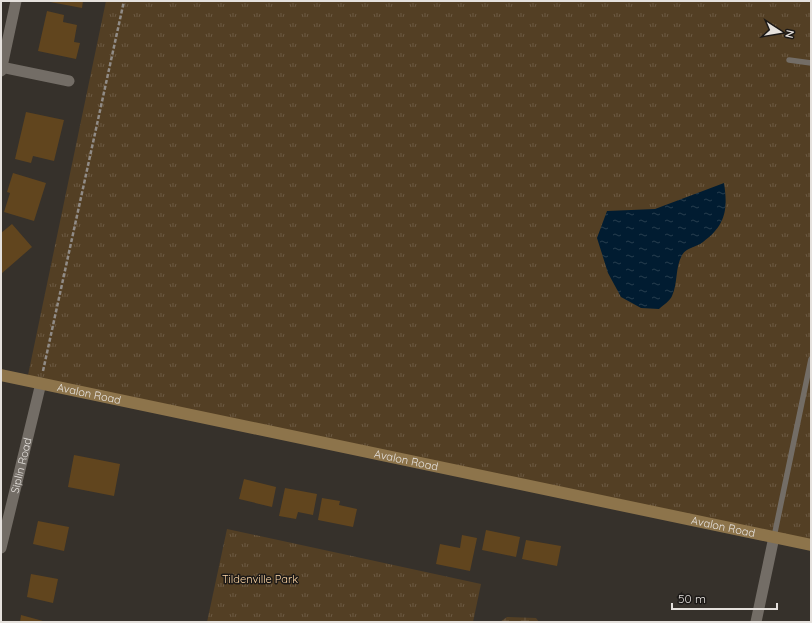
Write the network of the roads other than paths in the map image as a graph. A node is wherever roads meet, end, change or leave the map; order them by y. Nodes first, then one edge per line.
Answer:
1 (16, 1) edge
2 (789, 60) dead end
3 (811, 63) edge
4 (1, 69) edge
5 (69, 82) dead end
6 (811, 359) edge
7 (1, 375) edge
8 (41, 383) junction
9 (774, 537) junction
10 (811, 545) edge
11 (1, 548) edge
12 (756, 622) edge

1 - 4 street
2 - 3 lane
4 - 5 street
6 - 9 lane
7 - 8 main road, Avalon Road
8 - 9 main road, Avalon Road
8 - 11 street, Siplin Road
9 - 10 main road, Avalon Road
9 - 12 street

